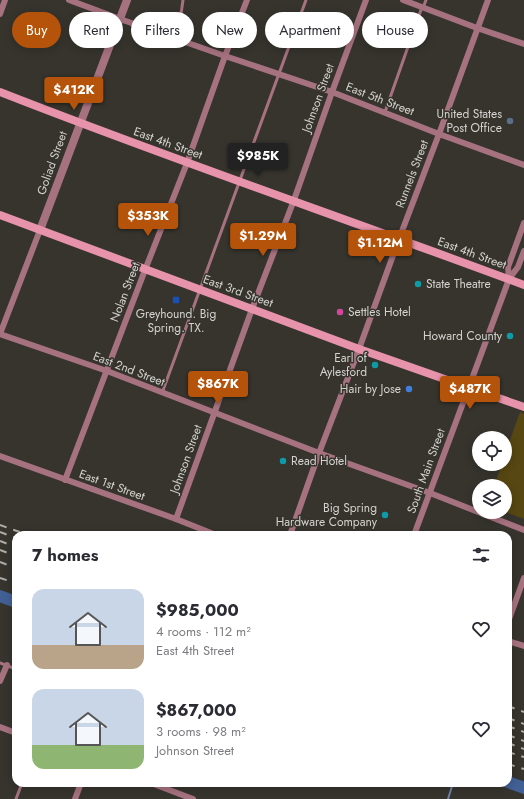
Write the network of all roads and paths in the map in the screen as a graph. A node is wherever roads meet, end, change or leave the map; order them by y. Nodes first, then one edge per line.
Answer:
1 (5, 0) edge
2 (70, 0) edge
3 (127, 0) edge
4 (183, 0) edge
5 (247, 0) edge
6 (306, 0) edge
7 (366, 0) edge
8 (403, 0) edge
9 (426, 0) edge
10 (488, 0) edge
11 (423, 8) junction
12 (102, 12) edge
13 (123, 12) edge
14 (181, 12) edge
15 (0, 14) edge
16 (477, 28) junction
17 (524, 44) edge
18 (194, 45) edge
19 (109, 48) edge
20 (225, 56) junction
21 (279, 74) junction
22 (0, 92) edge
23 (332, 92) junction
24 (384, 112) junction
25 (80, 124) junction
26 (439, 134) junction
27 (187, 163) junction
28 (524, 165) edge
29 (240, 181) junction
30 (294, 200) junction
31 (0, 215) edge
32 (524, 223) edge
33 (40, 230) junction
34 (399, 239) junction
35 (524, 251) edge
36 (145, 270) junction
37 (509, 279) junction
38 (524, 285) edge
39 (200, 290) junction
40 (252, 310) junction
41 (0, 334) edge
42 (359, 349) junction
43 (107, 371) junction
44 (469, 387) junction
45 (162, 393) junction
46 (524, 407) edge
47 (215, 413) junction
48 (319, 453) junction
49 (0, 456) edge
50 (65, 480) junction
51 (430, 493) junction
52 (176, 519) junction
53 (524, 530) edge
54 (206, 531) edge
55 (291, 531) edge
56 (416, 531) edge
57 (524, 578) edge
58 (512, 611) edge
59 (512, 642) edge
60 (524, 646) edge
61 (0, 663) edge
62 (7, 665) junction
63 (12, 667) edge
64 (0, 681) edge
65 (0, 728) edge
66 (12, 732) edge
67 (20, 787) edge
68 (80, 787) edge
69 (162, 787) edge
70 (16, 799) edge
71 (75, 799) edge
72 (193, 799) edge

1 - 15 street
2 - 12 street, East 5th Street
3 - 13 street, Goliad Street
4 - 14 lane
5 - 20 street, Nolan Street
6 - 21 lane
7 - 23 street, Johnson Street
8 - 11 street
9 - 11 lane
10 - 16 street, Runnels Street
11 - 16 street
11 - 24 lane
16 - 17 street
16 - 26 street, Runnels Street
18 - 20 street, East 5th Street
19 - 25 street, Goliad Street
20 - 21 street, East 5th Street
20 - 27 street, Nolan Street
21 - 23 street, East 5th Street
21 - 29 lane
22 - 25 main road, East 4th Street
23 - 24 street, East 5th Street
23 - 30 street, Johnson Street
24 - 26 street, East 5th Street
25 - 27 main road, East 4th Street
25 - 33 street, Goliad Street
26 - 28 street, East 5th Street
26 - 34 street, Runnels Street
27 - 29 main road, East 4th Street
27 - 36 street, Nolan Street
29 - 30 main road, East 4th Street
29 - 39 lane
30 - 34 main road, East 4th Street
30 - 40 street, Johnson Street
31 - 33 main road, East 3rd Street
32 - 37 street, South Main Street
33 - 36 main road, East 3rd Street
33 - 41 street, Goliad Street
34 - 37 main road, East 4th Street
34 - 42 street, Runnels Street
35 - 37 street, South Main Street
36 - 39 main road, East 3rd Street
36 - 43 street, Nolan Street
37 - 38 main road, East 4th Street
37 - 44 street, South Main Street
39 - 40 main road, East 3rd Street
39 - 45 lane
40 - 42 main road, East 3rd Street
40 - 47 street, Johnson Street
41 - 43 street, East 2nd Street
42 - 44 main road, East 3rd Street
42 - 48 street, Runnels Street
43 - 45 street, East 2nd Street
43 - 50 street, Nolan Street
44 - 46 main road, East 3rd Street
44 - 51 street, South Main Street
45 - 47 street, East 2nd Street
47 - 48 street, East 2nd Street
47 - 52 street, Johnson Street
48 - 51 street, East 2nd Street
48 - 55 street, Runnels Street
49 - 50 street, East 1st Street
50 - 52 street, East 1st Street
51 - 53 street, East 2nd Street
51 - 56 street, South Main Street
52 - 54 street, East 1st Street
57 - 58 street
59 - 60 street
61 - 62 lane
62 - 63 lane
62 - 64 street
65 - 66 street
67 - 70 lane
68 - 71 street
69 - 72 street

